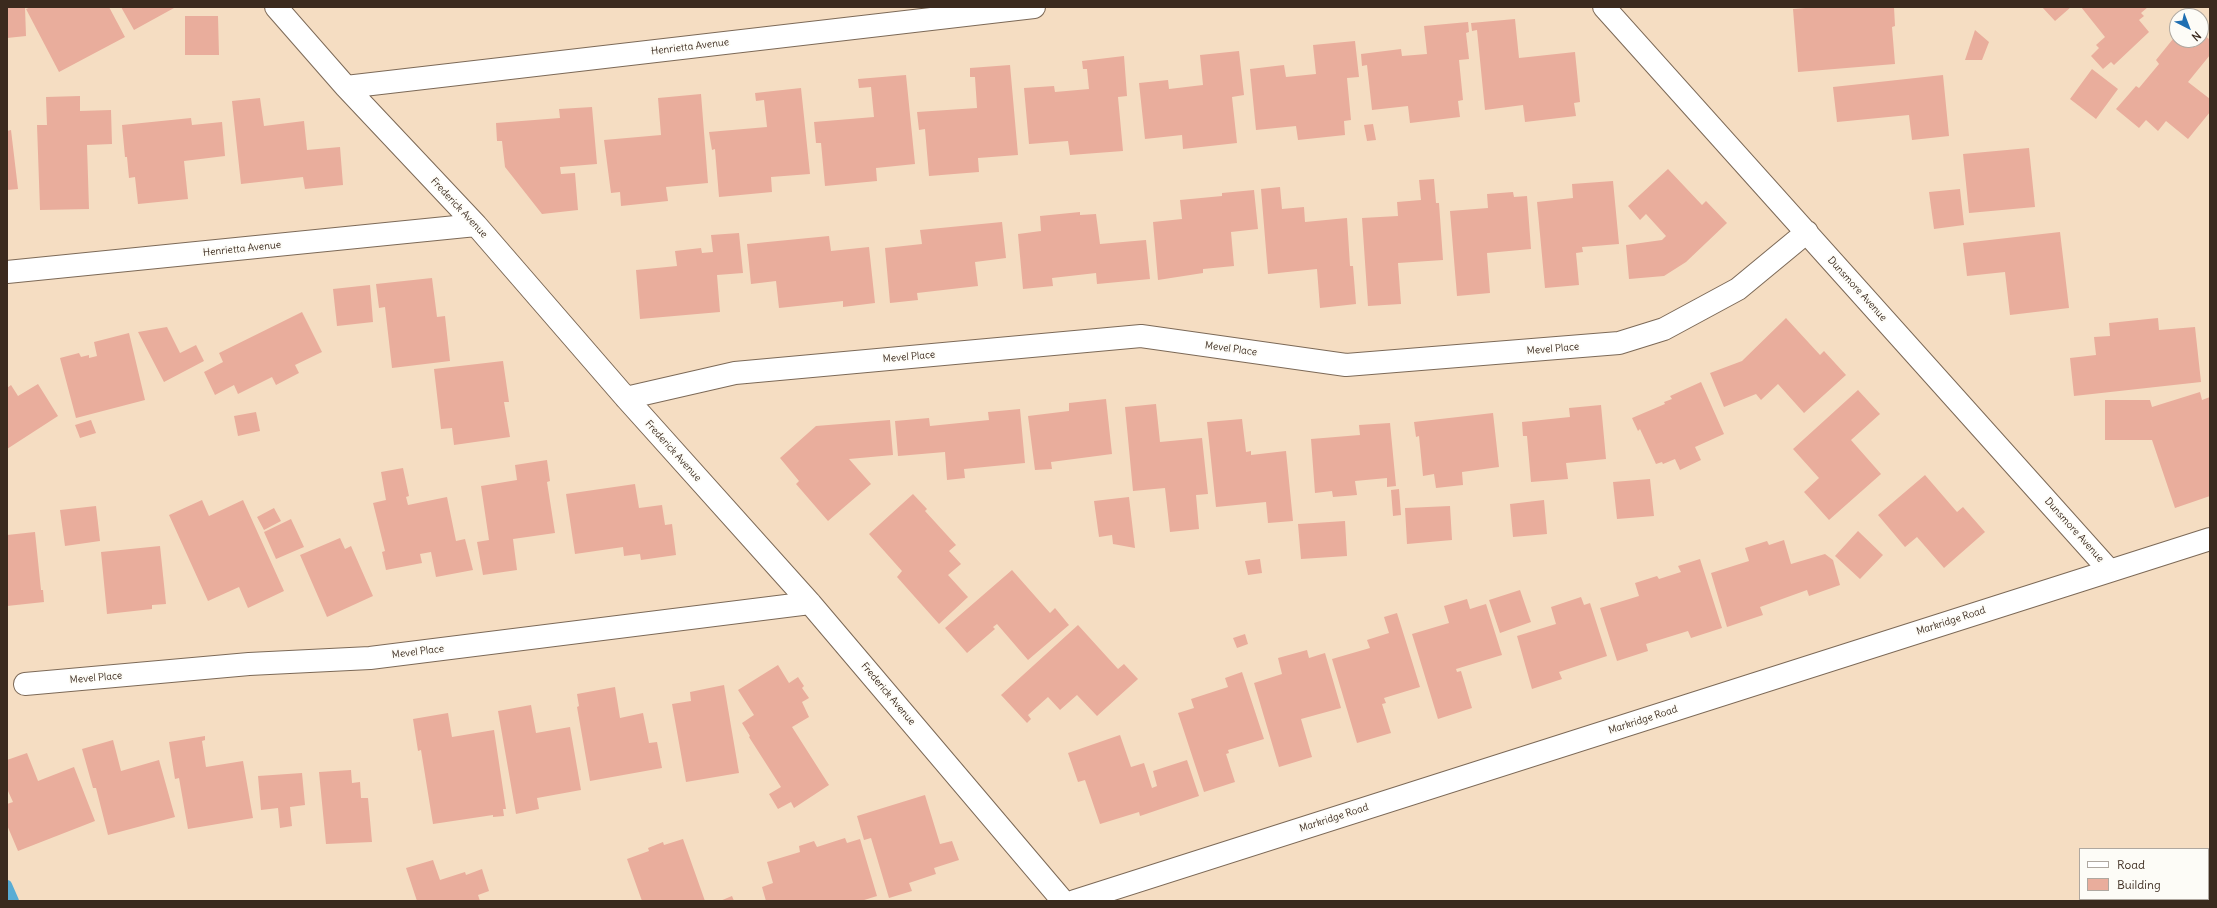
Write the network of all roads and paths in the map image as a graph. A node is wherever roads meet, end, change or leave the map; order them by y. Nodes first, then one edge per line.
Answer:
1 (276, 7) edge
2 (1034, 7) edge
3 (1604, 7) edge
4 (346, 87) junction
5 (476, 225) junction
6 (1807, 232) junction
7 (7, 272) edge
8 (626, 398) junction
9 (2210, 539) edge
10 (2110, 571) junction
11 (810, 603) junction
12 (25, 684) dead end
13 (1063, 901) edge
14 (1075, 901) edge

1 - 4 street, Frederick Avenue
2 - 4 street, Henrietta Avenue
3 - 6 street, Dunsmore Avenue
4 - 5 street, Frederick Avenue
5 - 7 street, Henrietta Avenue
5 - 8 street, Frederick Avenue
6 - 8 street, Mevel Place
6 - 10 street, Dunsmore Avenue
8 - 11 street, Frederick Avenue
9 - 10 street, Markridge Road
10 - 14 street, Markridge Road
11 - 12 street, Mevel Place
11 - 13 street, Frederick Avenue

